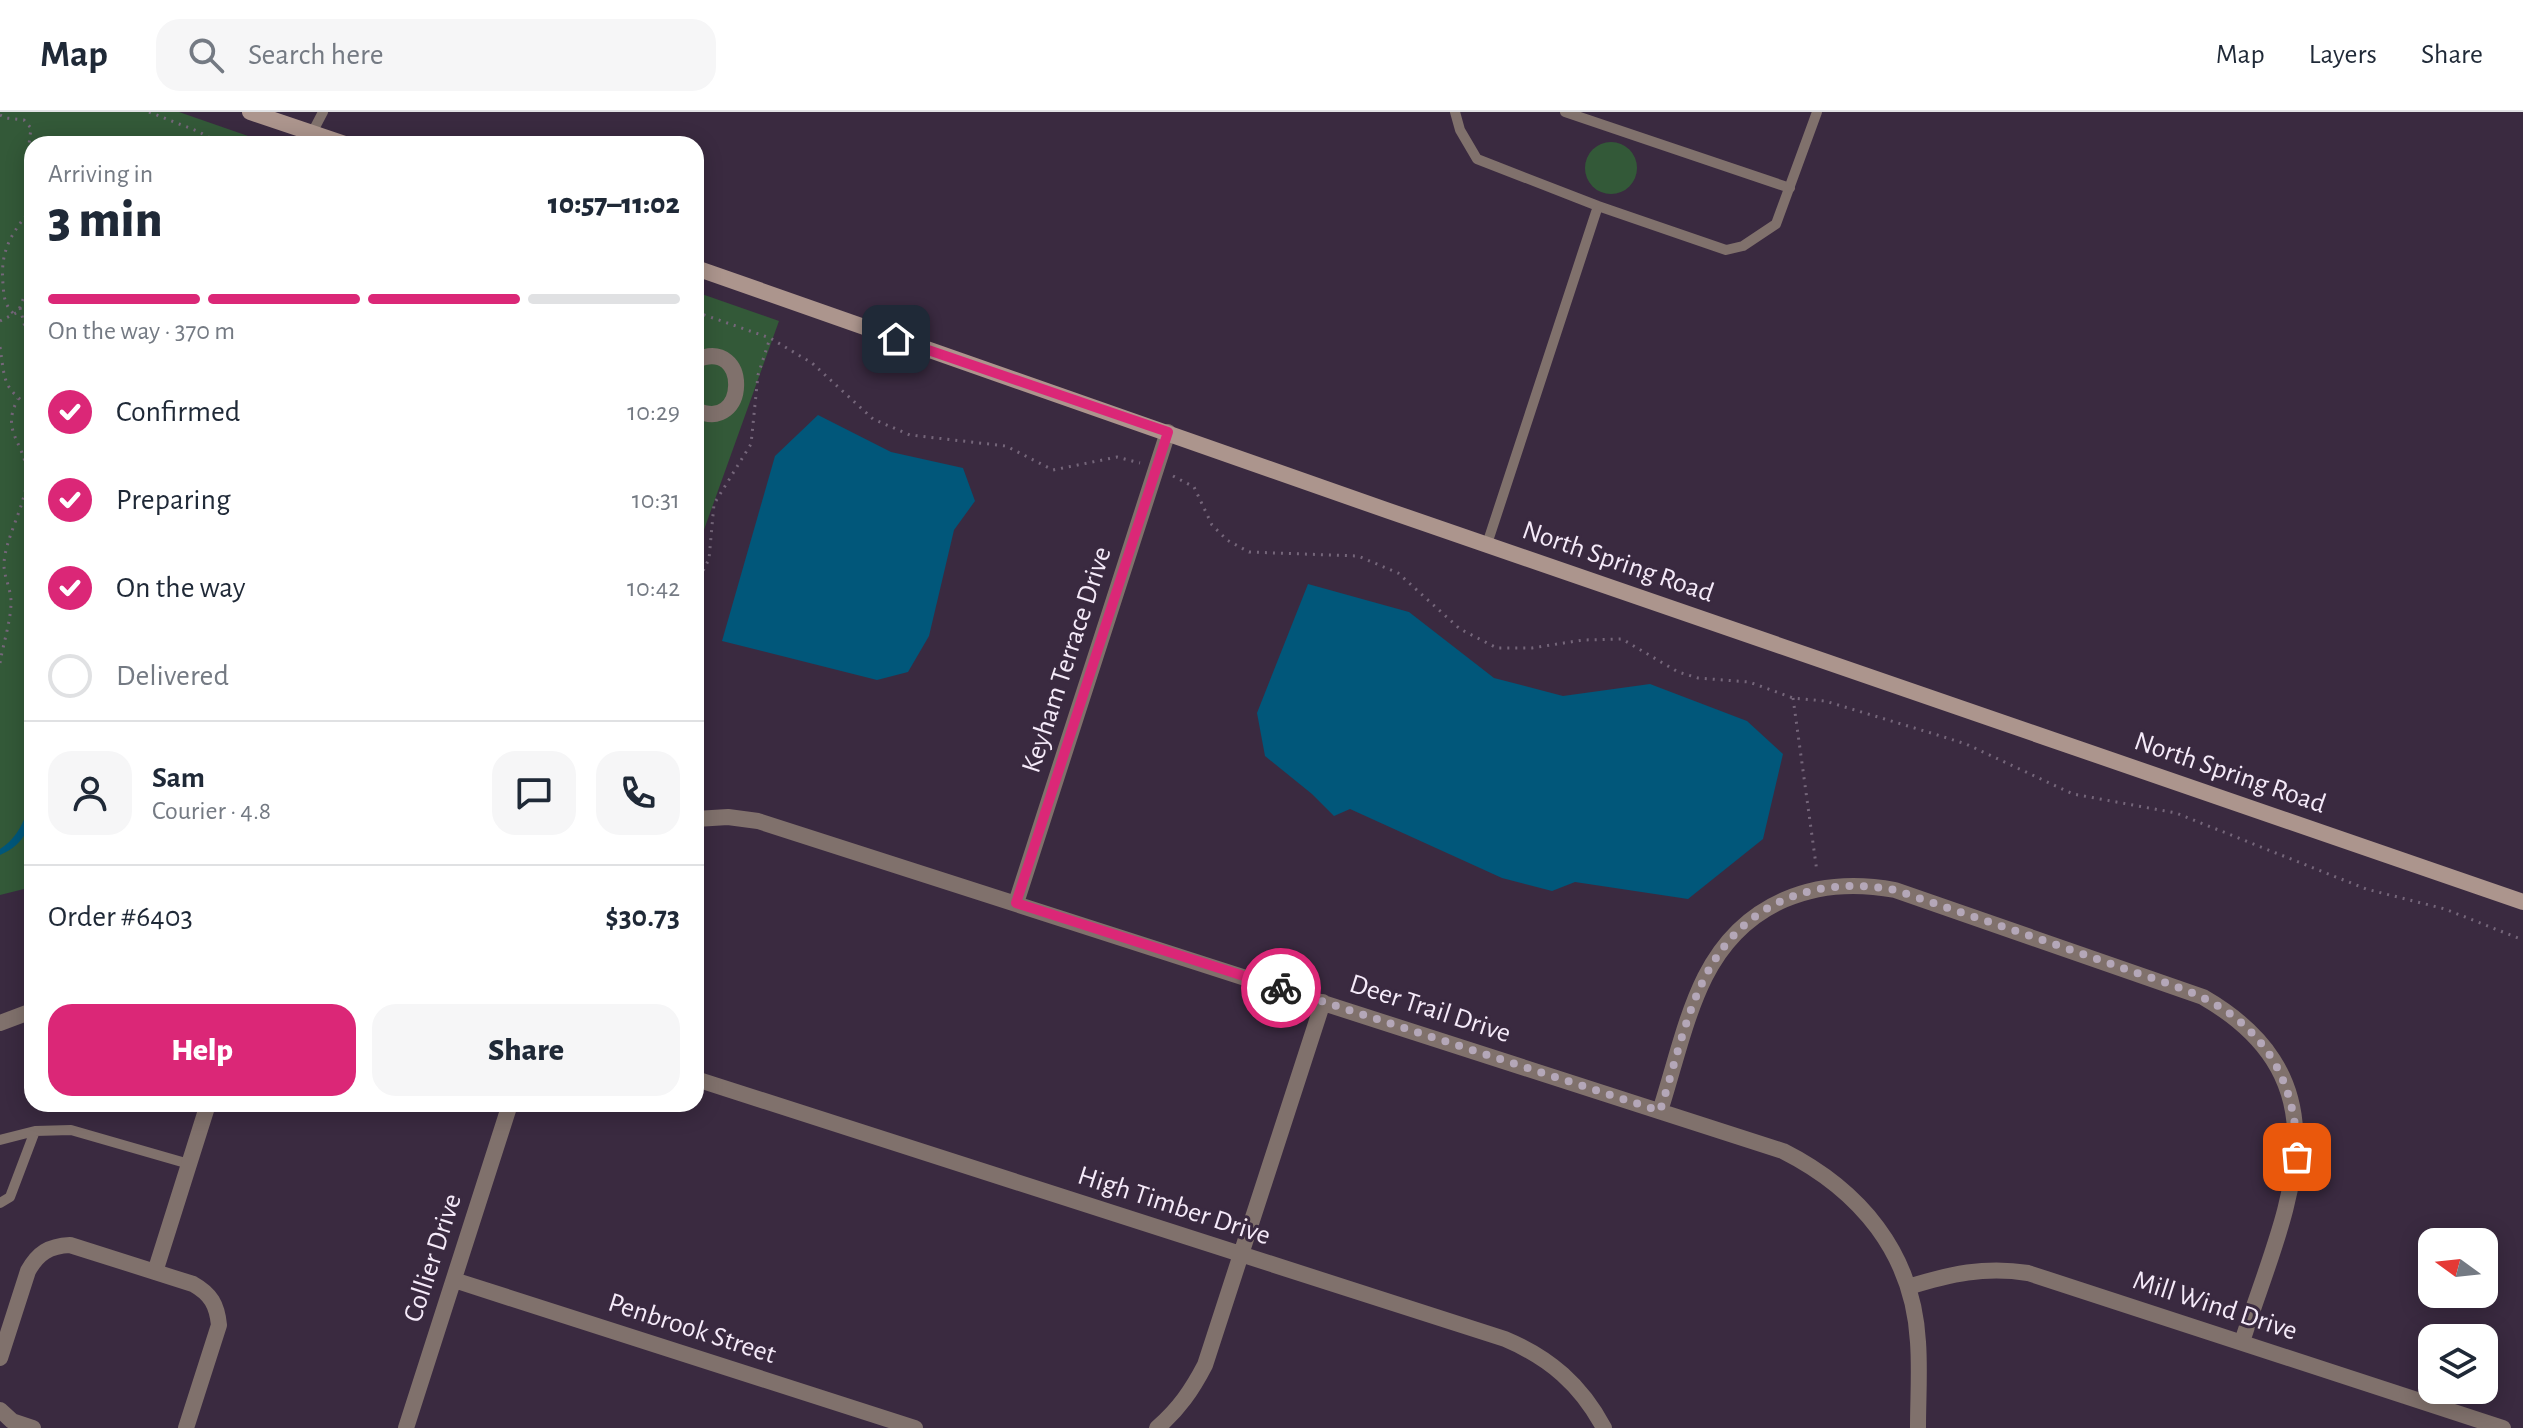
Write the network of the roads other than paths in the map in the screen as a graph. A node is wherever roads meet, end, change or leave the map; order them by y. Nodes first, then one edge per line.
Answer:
1 (250, 112) edge
2 (323, 112) edge
3 (1455, 112) edge
4 (1565, 112) edge
5 (1817, 112) edge
6 (305, 136) edge
7 (311, 136) edge
8 (1790, 188) junction
9 (1598, 206) junction
10 (704, 271) edge
11 (704, 359) edge
12 (704, 414) edge
13 (1168, 432) junction
14 (1487, 544) junction
15 (704, 818) edge
16 (2523, 902) edge
17 (1016, 903) junction
18 (1323, 1002) junction
19 (24, 1014) edge
20 (0, 1023) edge
21 (704, 1082) edge
22 (1660, 1111) junction
23 (205, 1112) edge
24 (507, 1112) edge
25 (35, 1131) junction
26 (0, 1140) edge
27 (189, 1164) junction
28 (0, 1203) edge
29 (1241, 1255) junction
30 (155, 1272) junction
31 (454, 1280) junction
32 (1908, 1287) junction
33 (2242, 1342) junction
34 (1, 1349) edge
35 (0, 1410) edge
36 (33, 1428) edge
37 (186, 1428) edge
38 (406, 1428) edge
39 (915, 1428) edge
40 (1157, 1428) edge
41 (1604, 1428) edge
42 (1918, 1428) edge
43 (2503, 1428) edge

1 - 6 main road
2 - 7 lane
3 - 9 lane
4 - 8 lane
5 - 8 lane
8 - 9 lane
9 - 14 lane
10 - 13 main road, North Spring Road
11 - 12 street
13 - 14 main road, North Spring Road
13 - 17 street, Keyham Terrace Drive
14 - 16 main road, North Spring Road
15 - 17 street, Deer Trail Drive
17 - 18 street, Deer Trail Drive
18 - 22 street, Deer Trail Drive
18 - 29 street
19 - 20 street
21 - 29 street, High Timber Drive
22 - 32 street, Deer Trail Drive
22 - 33 street
23 - 27 street
24 - 31 street, Collier Drive
25 - 26 lane
25 - 27 lane
25 - 28 lane
27 - 30 street
29 - 40 street
29 - 41 street, High Timber Drive
30 - 34 street
30 - 37 street
31 - 38 street, Collier Drive
31 - 39 street, Penbrook Street
32 - 33 street, Mill Wind Drive
32 - 42 street, Deer Trail Drive
33 - 43 street, Mill Wind Drive
35 - 36 street

